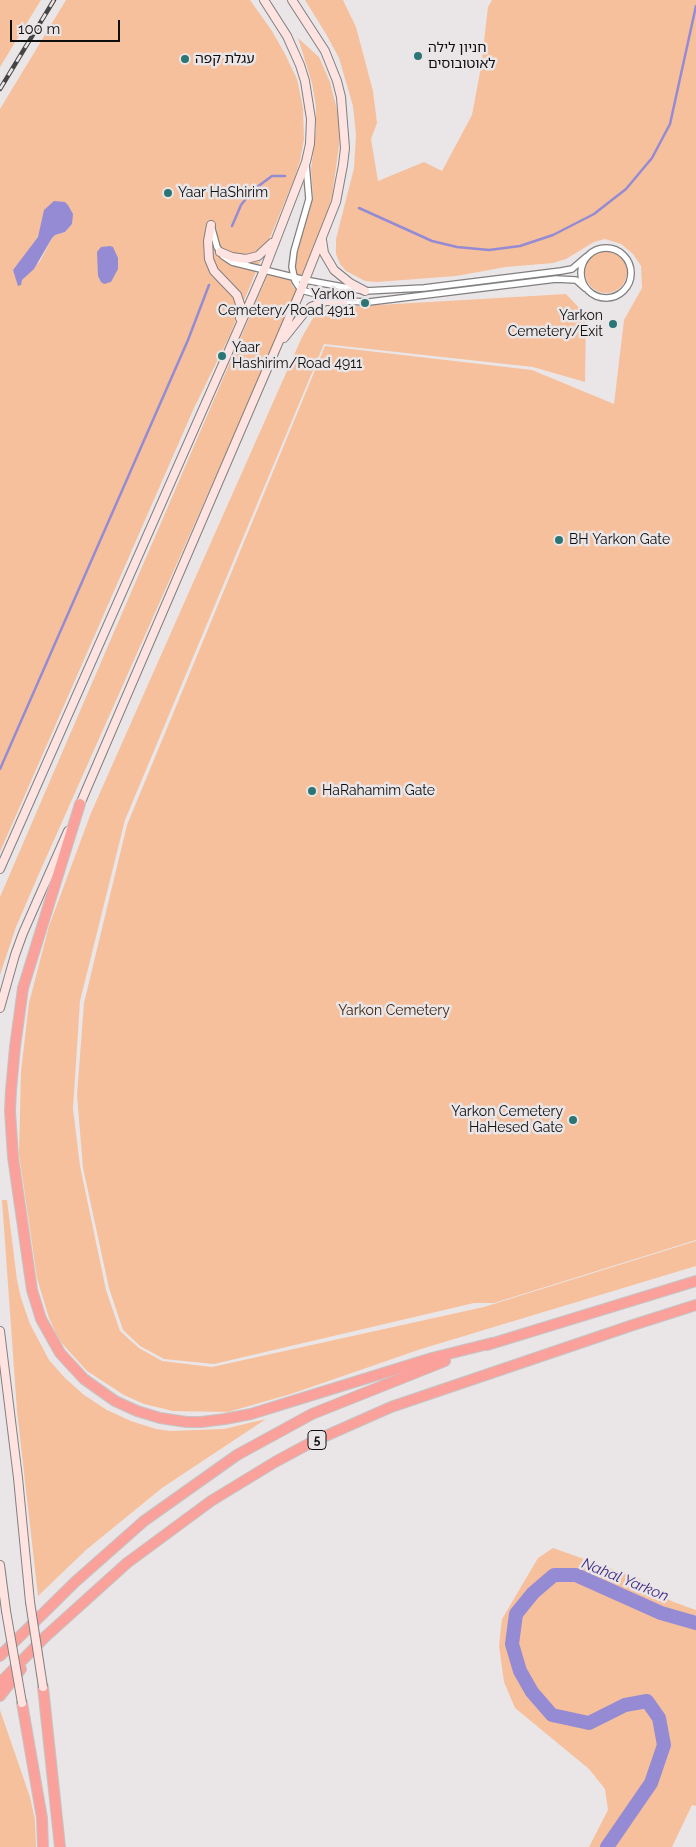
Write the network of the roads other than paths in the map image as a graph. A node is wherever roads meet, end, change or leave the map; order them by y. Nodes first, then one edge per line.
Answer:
1 (264, 0) edge
2 (292, 0) edge
3 (306, 162) junction
4 (211, 225) joint
5 (279, 233) junction
6 (322, 238) junction
7 (220, 252) junction
8 (586, 257) junction
9 (265, 268) junction
10 (293, 277) junction
11 (305, 280) junction
12 (585, 288) junction
13 (302, 290) junction
14 (366, 290) junction
15 (343, 300) junction
16 (237, 332) junction
17 (273, 355) junction
18 (80, 804) junction
19 (0, 870) edge
20 (0, 1008) edge
21 (696, 1281) edge
22 (696, 1305) edge
23 (0, 1331) edge
24 (492, 1342) junction
25 (0, 1565) edge
26 (44, 1637) junction
27 (0, 1656) edge
28 (0, 1683) edge
29 (43, 1687) joint
30 (0, 1696) edge
31 (22, 1703) joint
32 (43, 1847) edge
33 (60, 1847) edge

1 - 3 main road
2 - 6 main road
3 - 5 main road
3 - 10 street
4 - 7 street
4 - 16 main road
5 - 7 main road
5 - 9 main road
6 - 11 main road
6 - 14 main road
7 - 9 street
8 - 12 street
8 - 12 street
8 - 14 street
9 - 10 street
9 - 16 main road
10 - 11 street
10 - 13 street
11 - 13 main road
11 - 14 street
12 - 15 street
13 - 15 street
13 - 17 main road
15 - 17 main road
16 - 19 main road
17 - 18 main road
18 - 20 main road
18 - 24 highway
21 - 24 highway, 5
22 - 26 highway, 5
23 - 29 main road, bridge
24 - 27 highway, 5
25 - 31 main road, bridge
26 - 28 highway, 5
26 - 30 highway
29 - 33 highway
31 - 32 highway

